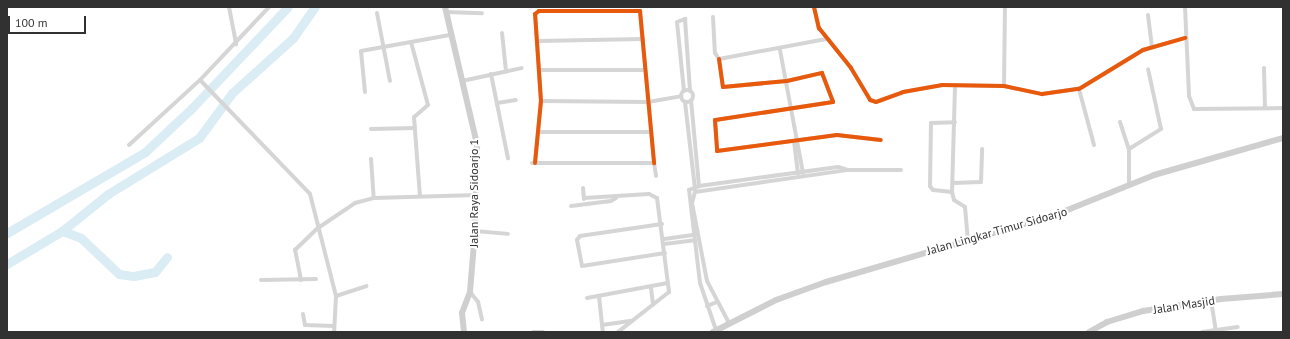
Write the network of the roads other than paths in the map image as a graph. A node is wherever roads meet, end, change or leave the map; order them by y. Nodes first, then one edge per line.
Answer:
1 (229, 7) edge
2 (270, 7) edge
3 (814, 7) edge
4 (1005, 7) edge
5 (1185, 7) edge
6 (639, 9) edge
7 (445, 10) edge
8 (377, 13) dead end
9 (482, 13) dead end
10 (1148, 15) dead end
11 (713, 17) dead end
12 (502, 33) dead end
13 (450, 35) junction
14 (687, 35) junction
15 (678, 36) junction
16 (1185, 38) junction
17 (826, 39) junction
18 (643, 40) junction
19 (538, 41) junction
20 (411, 42) junction
21 (236, 44) junction
22 (383, 47) junction
23 (1152, 47) junction
24 (780, 50) junction
25 (720, 59) junction
26 (522, 68) dead end
27 (1264, 68) dead end
28 (1148, 69) dead end
29 (541, 70) junction
30 (645, 70) junction
31 (506, 71) junction
32 (490, 74) junction
33 (390, 81) dead end
34 (462, 81) junction
35 (787, 81) junction
36 (202, 82) junction
37 (955, 86) junction
38 (1004, 86) junction
39 (1079, 89) junction
40 (684, 91) junction
41 (365, 92) dead end
42 (690, 92) junction
43 (681, 96) junction
44 (516, 100) dead end
45 (692, 100) junction
46 (541, 102) junction
47 (648, 102) junction
48 (685, 102) junction
49 (497, 103) junction
50 (1265, 108) junction
51 (1283, 108) edge
52 (792, 111) junction
53 (955, 122) junction
54 (1120, 122) dead end
55 (415, 128) junction
56 (370, 129) dead end
57 (538, 132) junction
58 (651, 132) junction
59 (1283, 138) edge
60 (881, 140) dead end
61 (796, 142) junction
62 (129, 145) dead end
63 (1094, 145) dead end
64 (982, 149) dead end
65 (1128, 149) junction
66 (508, 158) dead end
67 (371, 159) dead end
68 (654, 163) junction
69 (848, 170) junction
70 (901, 170) dead end
71 (814, 171) junction
72 (797, 172) junction
73 (803, 172) junction
74 (656, 176) dead end
75 (815, 176) junction
76 (804, 177) junction
77 (798, 178) junction
78 (953, 183) junction
79 (1129, 185) junction
80 (583, 188) dead end
81 (697, 189) junction
82 (952, 192) junction
83 (476, 195) junction
84 (420, 196) junction
85 (374, 198) junction
86 (584, 198) junction
87 (616, 198) junction
88 (585, 204) junction
89 (571, 206) dead end
90 (662, 224) junction
91 (318, 228) junction
92 (476, 231) junction
93 (508, 234) dead end
94 (692, 235) junction
95 (699, 237) junction
96 (664, 239) junction
97 (968, 240) junction
98 (693, 241) junction
99 (664, 244) junction
100 (665, 253) junction
101 (316, 279) dead end
102 (261, 280) dead end
103 (301, 280) junction
104 (707, 281) junction
105 (668, 283) junction
106 (700, 283) junction
107 (366, 286) dead end
108 (651, 288) junction
109 (711, 291) junction
110 (470, 292) junction
111 (1283, 294) edge
112 (704, 295) junction
113 (336, 296) junction
114 (598, 296) junction
115 (587, 298) dead end
116 (1211, 300) junction
117 (717, 302) junction
118 (653, 305) junction
119 (707, 306) junction
120 (303, 314) dead end
121 (482, 320) dead end
122 (633, 321) junction
123 (729, 323) junction
124 (602, 325) junction
125 (334, 326) junction
126 (1238, 327) dead end
127 (715, 331) edge
128 (1215, 331) edge
129 (334, 332) edge
130 (464, 332) edge
131 (533, 332) edge
132 (543, 332) edge
133 (603, 332) edge
134 (618, 332) edge
135 (1089, 332) edge
136 (1202, 332) edge

1 - 21 street
2 - 21 street
3 - 17 street
4 - 38 street
5 - 16 street
6 - 18 street
6 - 19 street
7 - 9 street
7 - 13 main road, Jalan Raya Sidoarjo 1
8 - 22 street
10 - 23 street
11 - 25 street
12 - 31 street
13 - 20 street
13 - 34 main road, Jalan Raya Sidoarjo 1
14 - 15 street
14 - 15 street
14 - 42 street
15 - 40 street
16 - 23 street
16 - 50 street
17 - 24 street
17 - 37 street
18 - 19 street
18 - 30 street
19 - 29 street
20 - 22 street
20 - 55 street
21 - 36 street
22 - 33 street
22 - 41 street
23 - 39 street
24 - 25 street
24 - 35 street
25 - 35 street
26 - 31 street
27 - 50 street
28 - 65 street
29 - 30 street
29 - 46 street
30 - 47 street
31 - 32 street
32 - 34 street
32 - 49 street
34 - 83 main road, Jalan Raya Sidoarjo 1
35 - 52 street
35 - 52 street
36 - 62 street
36 - 91 street
37 - 38 street
37 - 53 street
38 - 39 street
39 - 63 street
40 - 42 street
40 - 43 street
42 - 45 street
43 - 47 street
43 - 48 street
44 - 49 street
45 - 48 street
45 - 81 street
46 - 47 street
46 - 57 street
47 - 58 street
48 - 81 street
49 - 66 street
50 - 51 street
52 - 61 street
52 - 61 street
53 - 78 street
53 - 82 street
54 - 65 street
55 - 56 street
55 - 84 street
57 - 58 street
57 - 68 street
58 - 68 street
59 - 79 main road, Jalan Lingkar Timur Sidoarjo
60 - 61 street
61 - 72 street
61 - 73 street
64 - 78 street
65 - 79 street
67 - 85 street
68 - 74 street
69 - 70 street
69 - 71 street
69 - 75 street
71 - 73 street
71 - 75 street
72 - 73 street
72 - 77 street
72 - 81 street
73 - 76 street
75 - 76 street
76 - 77 street
77 - 81 street
78 - 82 street
79 - 97 main road, Jalan Lingkar Timur Sidoarjo
80 - 86 street
81 - 94 street
81 - 95 street
82 - 97 street
83 - 84 street
83 - 92 main road, Jalan Raya Sidoarjo 1
84 - 85 street
85 - 91 street
86 - 87 street
86 - 88 street
87 - 88 street
87 - 90 street
88 - 89 street
90 - 96 street
90 - 100 street
91 - 103 street
91 - 113 street
92 - 93 street
92 - 110 main road, Jalan Raya Sidoarjo 1
94 - 95 street
94 - 96 street
94 - 98 street
95 - 98 street
95 - 104 street
96 - 99 street
97 - 123 main road, Jalan Lingkar Timur Sidoarjo
98 - 99 street
98 - 106 street
99 - 100 street
100 - 105 street
101 - 103 street
102 - 103 street
104 - 106 street
104 - 109 street
105 - 108 street
105 - 118 street
106 - 112 street
107 - 113 street
108 - 114 street
108 - 118 street
109 - 112 street
109 - 117 street
110 - 121 street
110 - 130 main road, Jalan Raya Sidoarjo 1
111 - 116 main road, Jalan Masjid
112 - 119 street
113 - 125 street
114 - 115 street
114 - 124 street
116 - 128 street
116 - 135 main road, Jalan Masjid
117 - 119 street
117 - 123 street
118 - 122 street
119 - 127 street
120 - 125 street
122 - 124 street
122 - 134 street
123 - 127 main road, Jalan Lingkar Timur Sidoarjo
124 - 133 street
125 - 129 street
126 - 128 street
128 - 136 street
131 - 132 street

